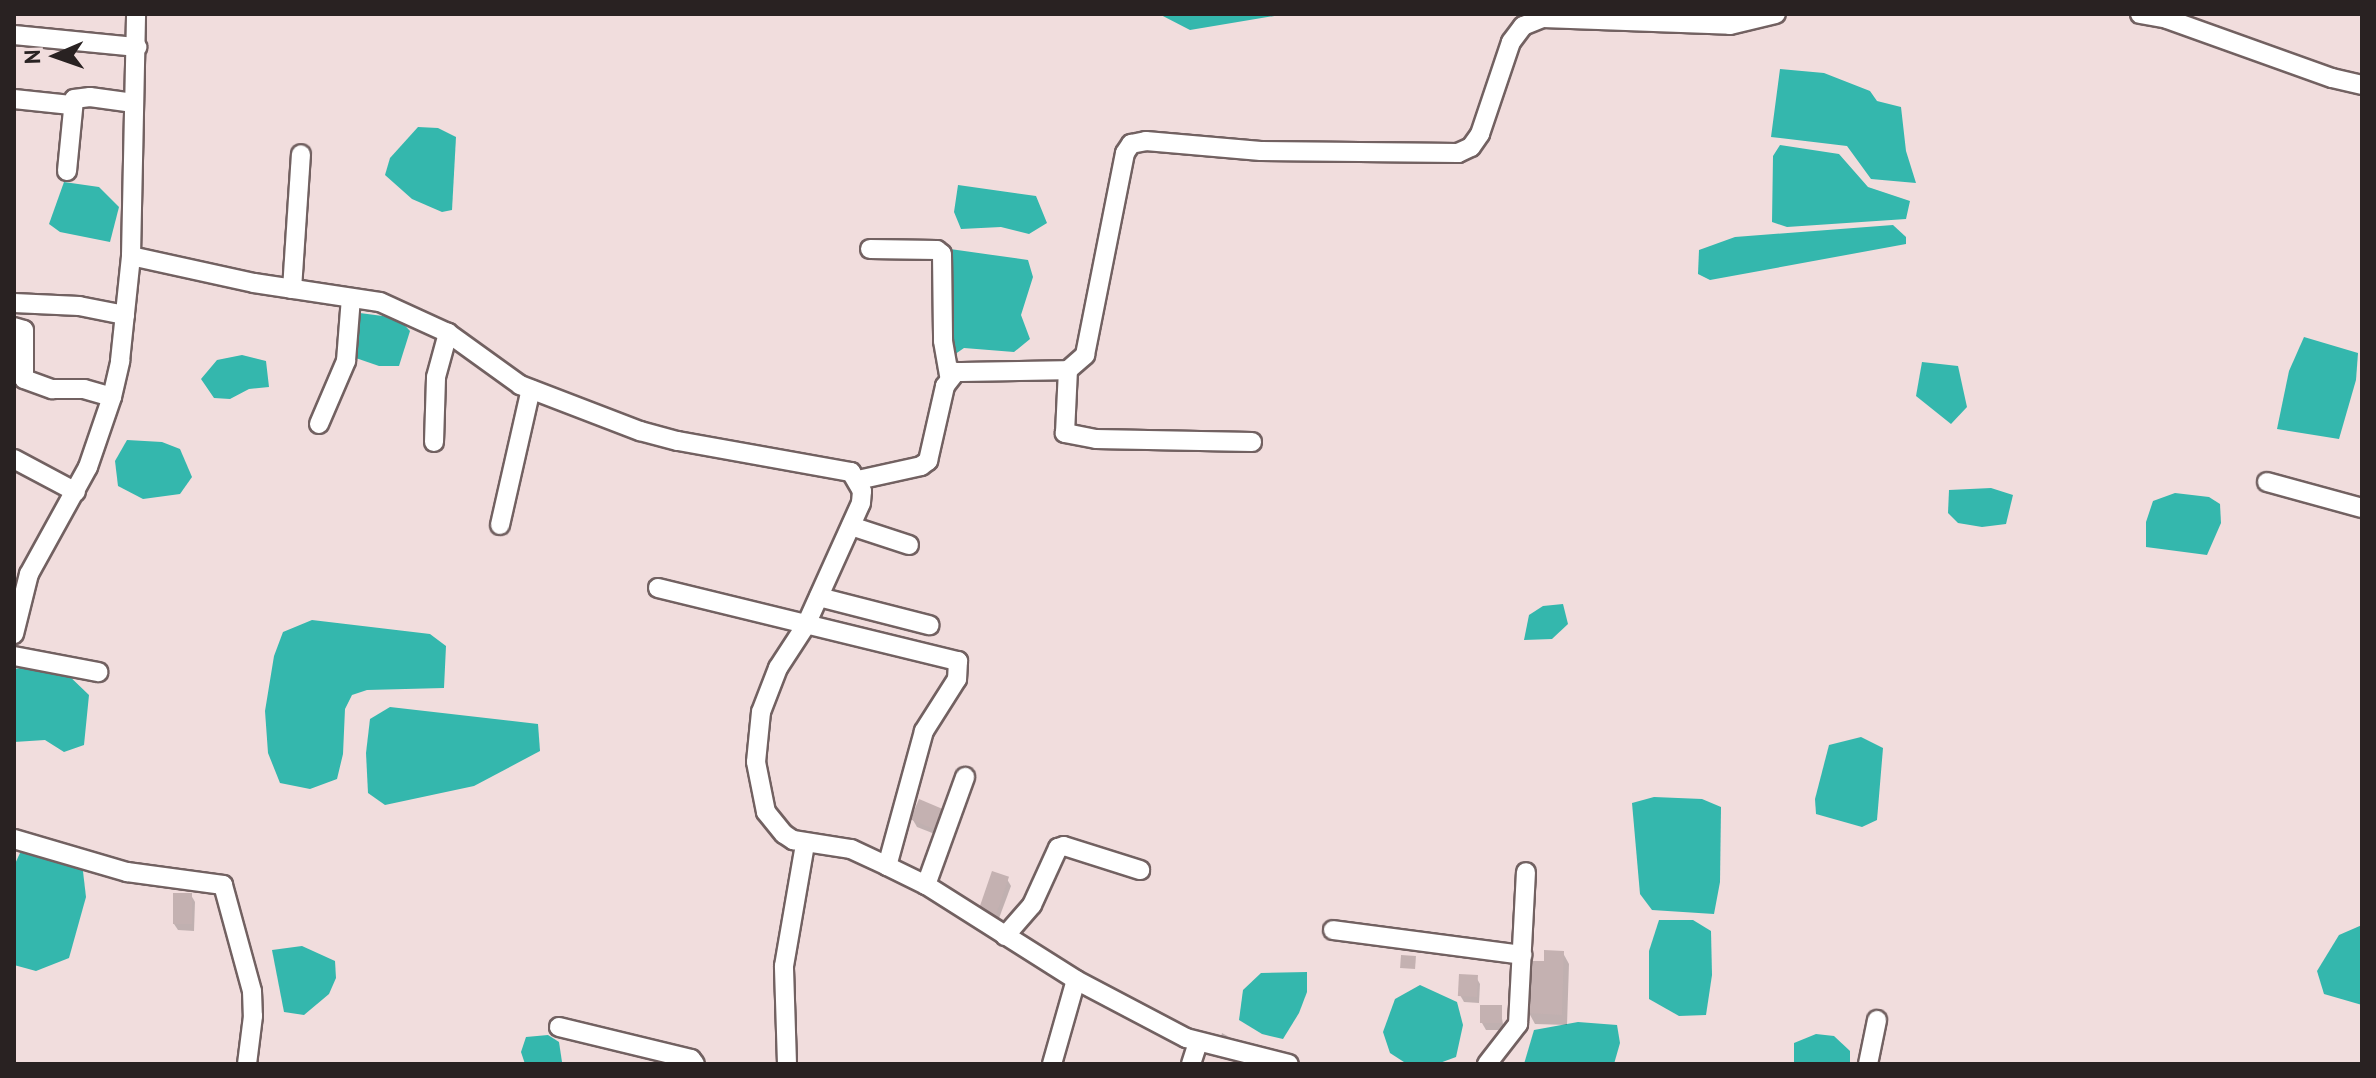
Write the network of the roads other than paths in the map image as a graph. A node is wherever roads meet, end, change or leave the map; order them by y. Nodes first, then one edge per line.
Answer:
1 (136, 14) edge
2 (1776, 14) edge
3 (2140, 14) edge
4 (14, 35) edge
5 (137, 47) junction
6 (2362, 85) edge
7 (14, 99) edge
8 (134, 103) junction
9 (71, 105) junction
10 (301, 154) dead end
11 (67, 171) dead end
12 (870, 249) dead end
13 (131, 256) junction
14 (292, 289) junction
15 (351, 298) junction
16 (14, 303) edge
17 (125, 315) junction
18 (14, 327) edge
19 (448, 333) junction
20 (1068, 370) junction
21 (949, 376) junction
22 (531, 389) junction
23 (112, 397) junction
24 (319, 424) dead end
25 (434, 442) dead end
26 (1252, 442) dead end
27 (14, 459) edge
28 (858, 480) junction
29 (2267, 482) dead end
30 (76, 492) junction
31 (2362, 508) edge
32 (500, 525) dead end
33 (851, 526) junction
34 (909, 545) dead end
35 (658, 588) dead end
36 (819, 597) junction
37 (16, 614) edge
38 (806, 625) junction
39 (929, 625) dead end
40 (14, 634) edge
41 (14, 656) edge
42 (98, 672) dead end
43 (965, 777) dead end
44 (14, 839) edge
45 (805, 844) junction
46 (887, 866) junction
47 (1140, 870) dead end
48 (1526, 872) dead end
49 (926, 885) junction
50 (1333, 930) dead end
51 (1005, 936) junction
52 (1522, 955) junction
53 (1076, 980) junction
54 (1877, 1020) dead end
55 (559, 1027) dead end
56 (1198, 1042) junction
57 (1283, 1063) edge
58 (247, 1064) edge
59 (695, 1064) edge
60 (787, 1064) edge
61 (1052, 1064) edge
62 (1191, 1064) edge
63 (1487, 1064) edge
64 (1868, 1064) edge

1 - 5 street
2 - 20 street
3 - 6 street
4 - 5 street
5 - 8 street
7 - 9 street
8 - 9 street
8 - 13 street
9 - 11 street
10 - 14 street
12 - 21 street
13 - 14 street
13 - 17 street
14 - 15 street
15 - 19 street
15 - 24 street
16 - 17 street
17 - 23 street
18 - 23 street
19 - 22 street
19 - 25 street
20 - 21 street
20 - 26 street
21 - 28 street
22 - 28 street
22 - 32 street
23 - 30 street
27 - 30 street
28 - 33 street
29 - 31 street
30 - 37 street
33 - 34 street
33 - 36 street
35 - 38 street
36 - 38 street
36 - 39 street
37 - 40 street
38 - 45 street
38 - 46 street
41 - 42 street
43 - 49 street
44 - 58 street
45 - 46 street
45 - 60 street
46 - 49 street
47 - 51 street
48 - 52 street
49 - 51 street
50 - 52 street
51 - 53 street
52 - 63 street
53 - 56 street
53 - 61 street
54 - 64 street
55 - 59 street
56 - 57 street
56 - 62 street

